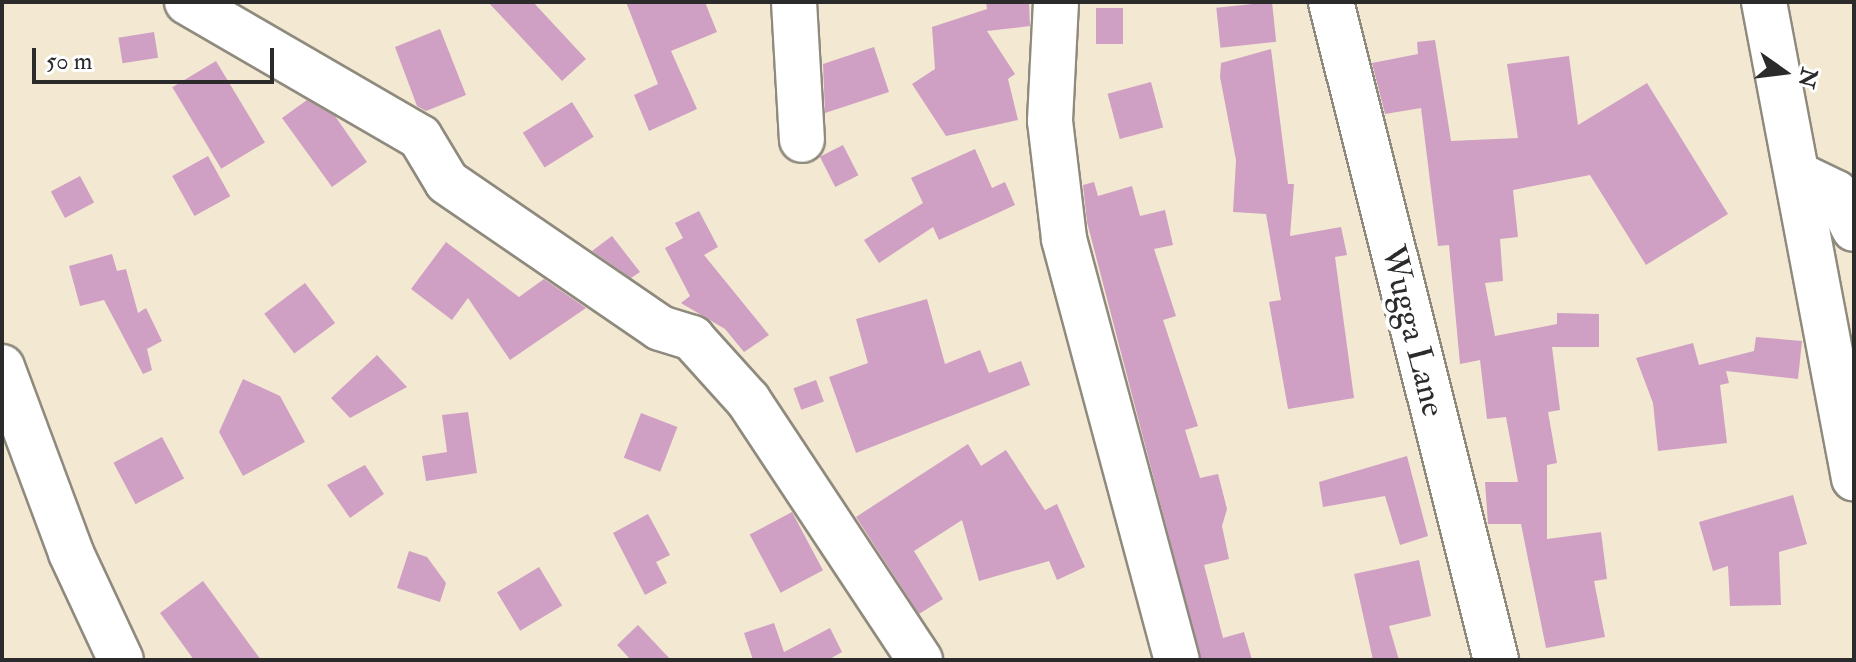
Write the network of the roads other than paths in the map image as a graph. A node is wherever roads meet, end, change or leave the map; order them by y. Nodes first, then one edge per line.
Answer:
1 (187, 2) edge
2 (794, 2) edge
3 (1056, 2) edge
4 (1331, 2) edge
5 (1754, 2) edge
6 (1765, 2) edge
7 (802, 140) dead end
8 (1799, 175) junction
9 (1854, 229) edge
10 (2, 367) edge
11 (1854, 479) edge
12 (121, 660) edge
13 (920, 660) edge
14 (1177, 660) edge
15 (1496, 660) edge

1 - 13 street
2 - 7 street
3 - 14 street
4 - 15 street, Wugga Lane
5 - 6 street
6 - 8 street
8 - 9 street
8 - 11 street
10 - 12 street

